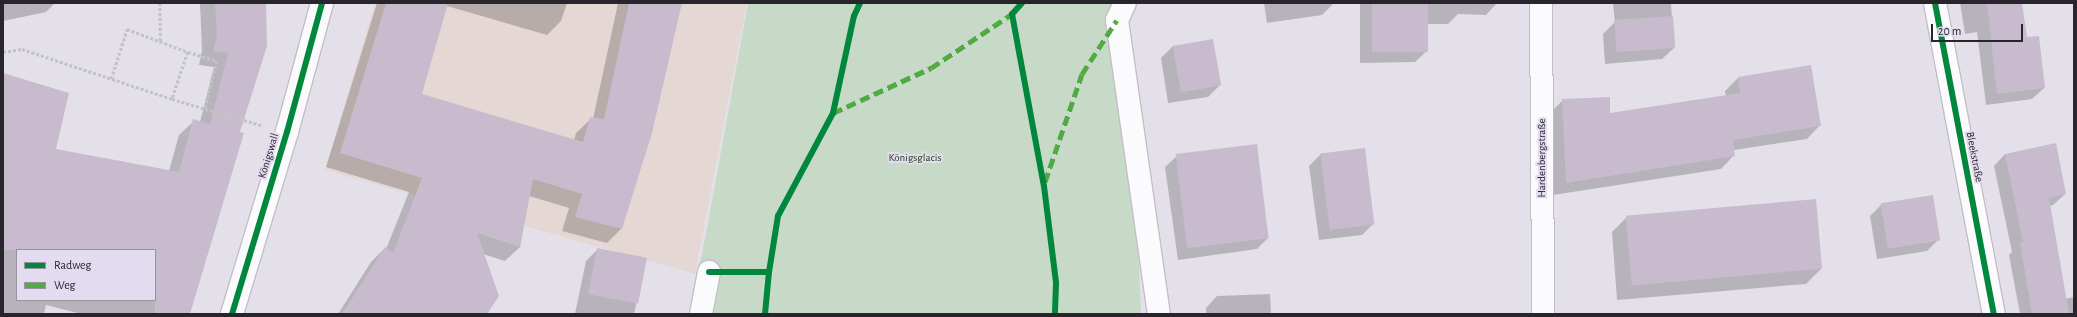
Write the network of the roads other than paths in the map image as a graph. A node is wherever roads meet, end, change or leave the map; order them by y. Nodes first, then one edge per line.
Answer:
1 (322, 3) edge
2 (1125, 3) edge
3 (1541, 3) edge
4 (1935, 3) edge
5 (709, 272) dead end
6 (232, 314) edge
7 (701, 314) edge
8 (1159, 314) edge
9 (1543, 314) edge
10 (1994, 314) edge

1 - 6 street, Königswall
2 - 8 street
3 - 9 street, Hardenbergstraße
4 - 10 street, Bleekstraße
5 - 7 street

